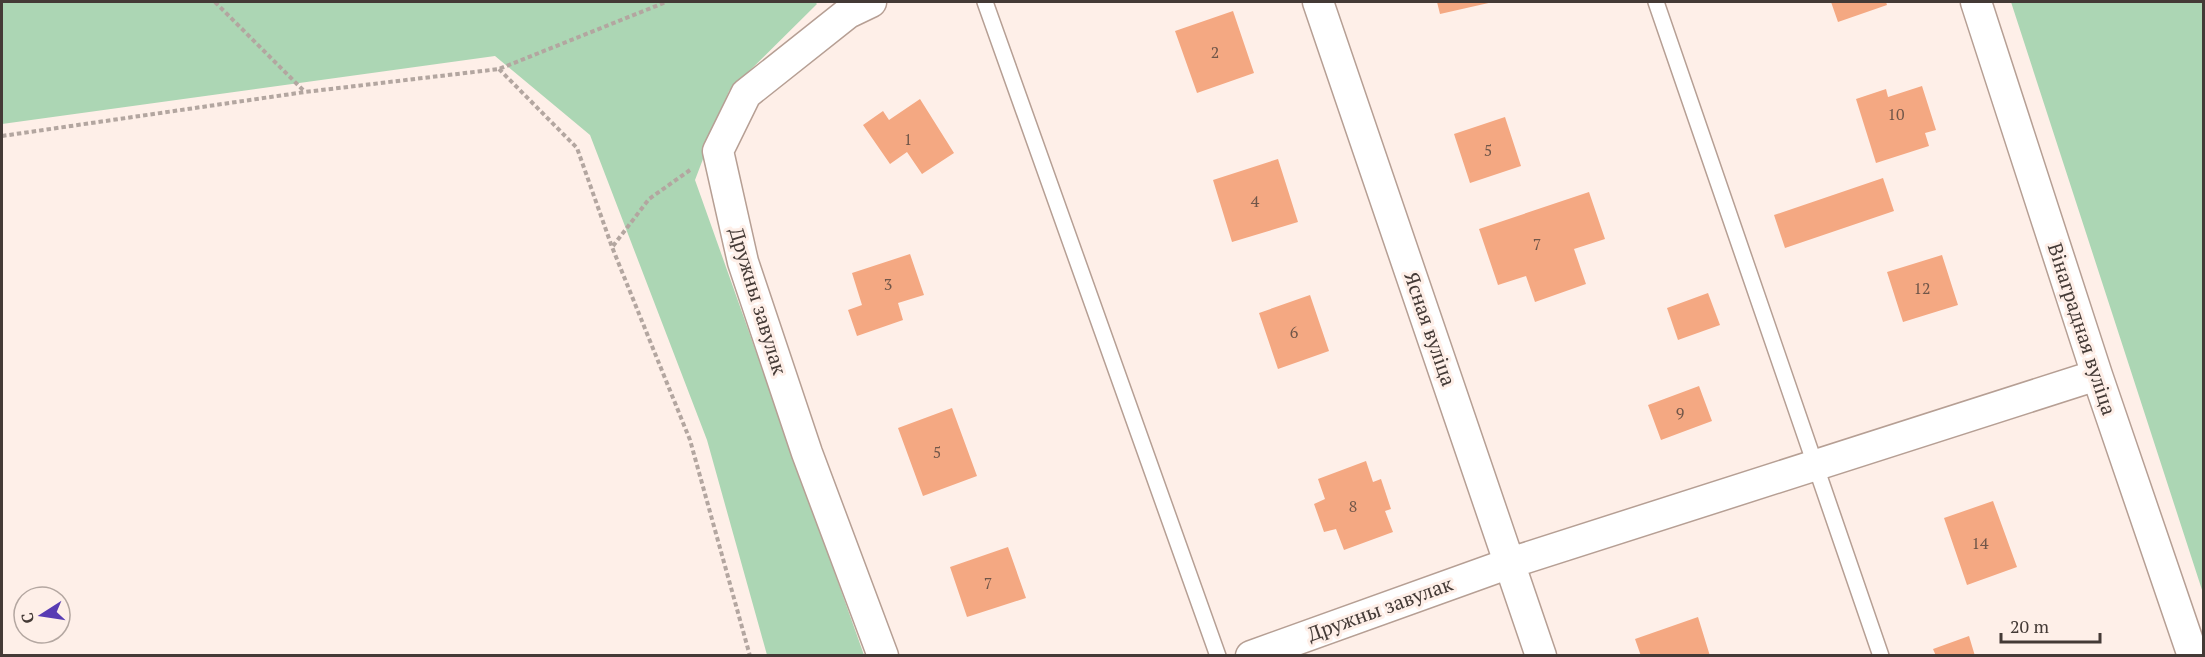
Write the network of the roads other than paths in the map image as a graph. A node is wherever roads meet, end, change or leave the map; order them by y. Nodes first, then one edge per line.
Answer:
1 (985, 2) edge
2 (1318, 2) edge
3 (1656, 2) edge
4 (1976, 2) edge
5 (853, 5) edge
6 (2097, 375) junction
7 (1815, 468) junction
8 (1510, 563) junction
9 (883, 656) edge
10 (1218, 656) edge
11 (1251, 656) edge
12 (1541, 656) edge
13 (1881, 656) edge
14 (2193, 656) edge

1 - 10 lane
2 - 8 street, Ясная вуліца
3 - 7 lane
4 - 6 street, Вінаградная вуліца
5 - 9 street, Дружны завулак
6 - 7 street, Дружны завулак
6 - 14 street, Вінаградная вуліца
7 - 8 street, Дружны завулак
7 - 13 lane
8 - 11 street, Дружны завулак
8 - 12 street, Ясная вуліца

